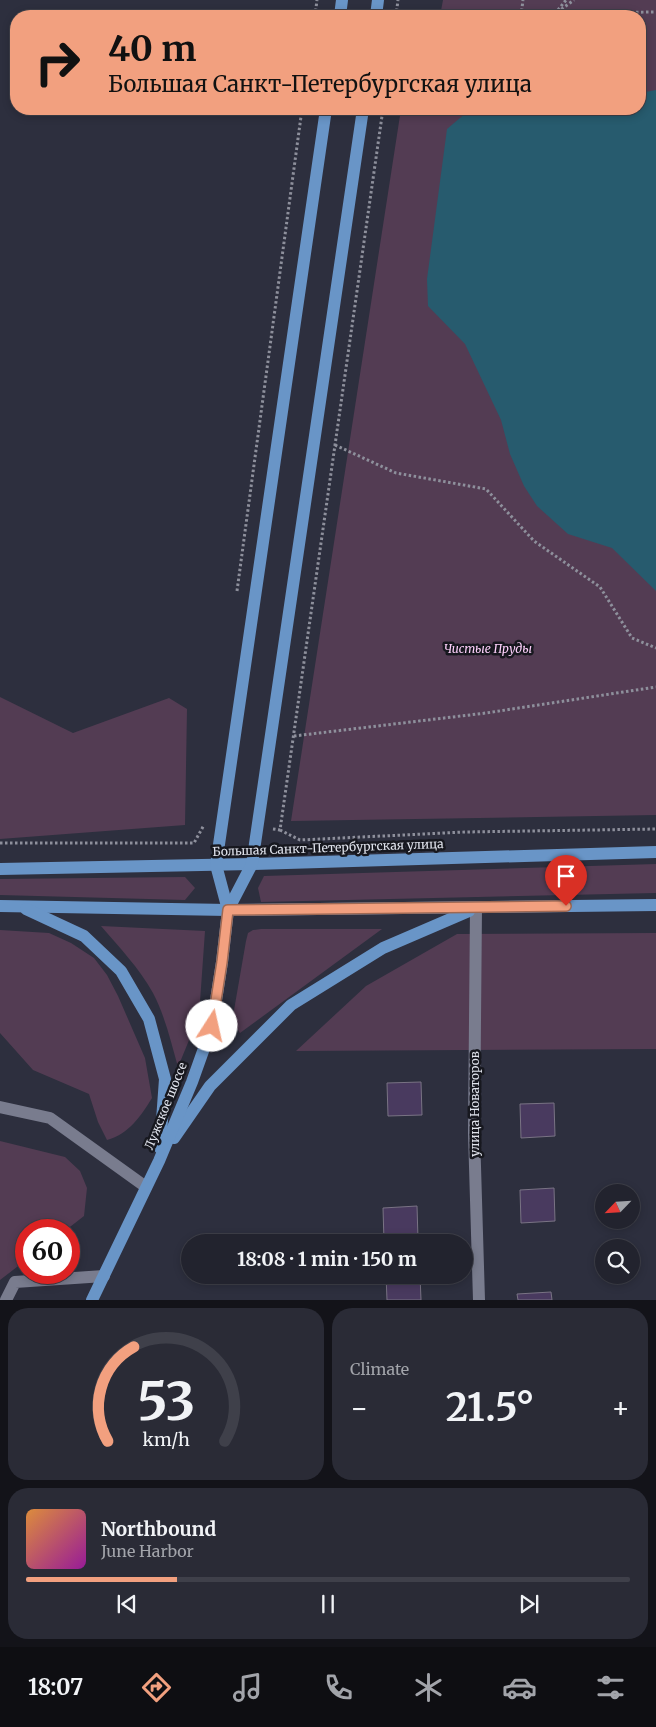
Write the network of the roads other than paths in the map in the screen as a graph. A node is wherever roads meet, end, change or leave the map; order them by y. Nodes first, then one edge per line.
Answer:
1 (325, 115) edge
2 (361, 115) edge
3 (656, 852) edge
4 (252, 864) junction
5 (216, 865) junction
6 (0, 870) edge
7 (656, 905) edge
8 (0, 906) edge
9 (21, 907) junction
10 (476, 908) junction
11 (228, 910) junction
12 (0, 1107) edge
13 (159, 1161) junction
14 (146, 1188) junction
15 (104, 1276) junction
16 (6, 1300) edge
17 (92, 1300) edge
18 (479, 1300) edge

1 - 5 main road
2 - 4 main road, Лужское шоссе
3 - 4 main road, Большая Санкт-Петербургская улица
4 - 5 main road, Большая Санкт-Петербургская улица
4 - 11 main road, Лужское шоссе
5 - 6 main road, Большая Санкт-Петербургская улица
5 - 11 main road, Лужское шоссе
7 - 10 main road
8 - 9 main road
9 - 11 main road
9 - 13 main road
10 - 11 main road
10 - 13 main road
10 - 18 street, улица Новаторов
11 - 13 main road, Лужское шоссе
12 - 14 street
13 - 14 main road, Лужское шоссе
14 - 15 main road, Лужское шоссе
15 - 16 street
15 - 17 main road, Лужское шоссе

